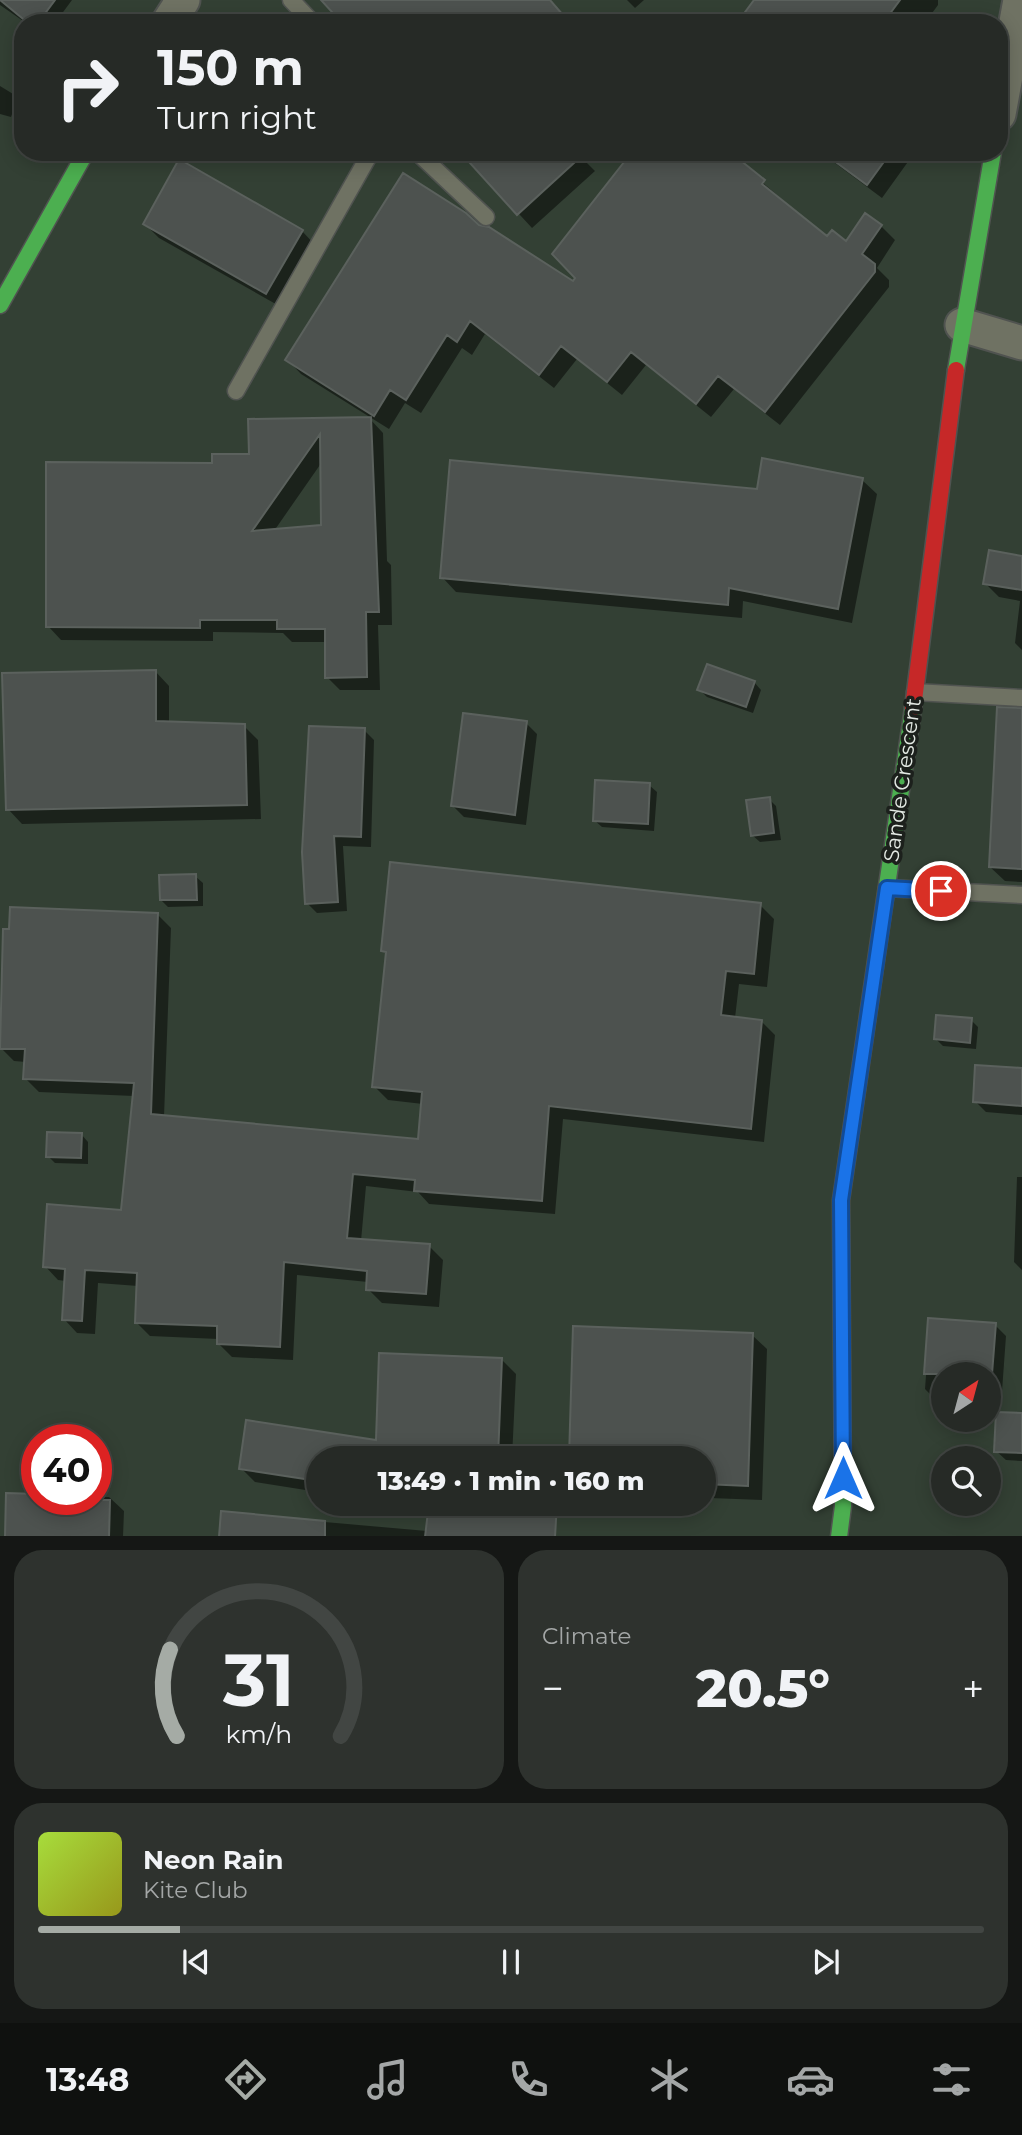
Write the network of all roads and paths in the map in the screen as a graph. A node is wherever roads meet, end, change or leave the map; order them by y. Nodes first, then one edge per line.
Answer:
1 (290, 0) edge
2 (1020, 0) edge
3 (304, 14) edge
4 (1008, 65) edge
5 (81, 161) edge
6 (367, 161) edge
7 (426, 161) edge
8 (991, 161) edge
9 (486, 217) dead end
10 (0, 305) edge
11 (962, 325) junction
12 (1022, 343) edge
13 (236, 391) dead end
14 (915, 692) junction
15 (1022, 698) edge
16 (887, 888) junction
17 (1022, 895) edge
18 (839, 1536) edge

1 - 3 lane
2 - 4 street
5 - 10 street
6 - 13 lane
7 - 9 lane
8 - 11 street, Sande Crescent
11 - 12 street
11 - 14 street, Sande Crescent
14 - 15 lane
14 - 16 street, Sande Crescent
16 - 17 lane
16 - 18 street, Sande Crescent

